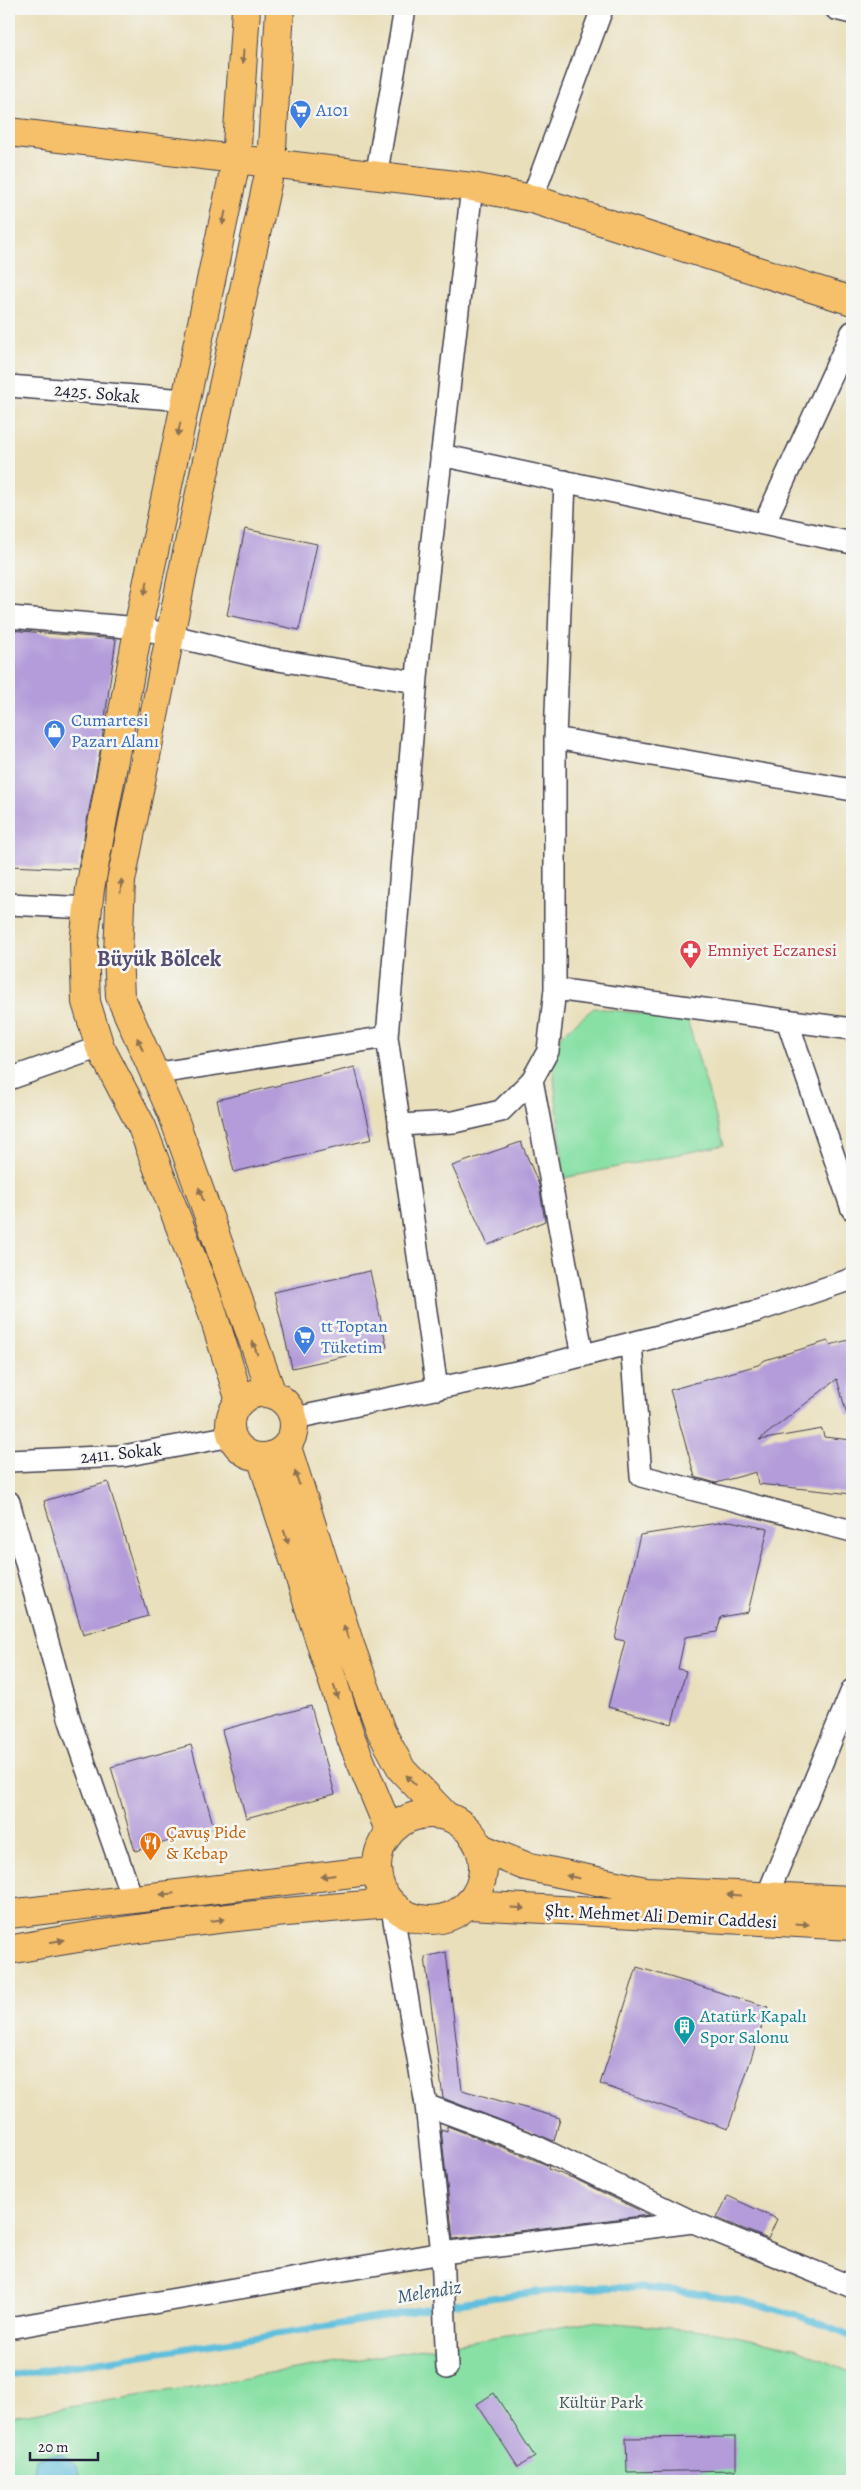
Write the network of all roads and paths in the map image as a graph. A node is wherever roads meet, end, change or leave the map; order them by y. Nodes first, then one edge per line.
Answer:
1 (246, 9) edge
2 (280, 9) edge
3 (405, 9) edge
4 (602, 9) edge
5 (836, 9) edge
6 (852, 13) edge
7 (9, 132) edge
8 (236, 160) junction
9 (271, 165) junction
10 (376, 177) junction
11 (472, 187) junction
12 (532, 198) junction
13 (852, 300) edge
14 (852, 332) edge
15 (9, 386) edge
16 (185, 400) junction
17 (442, 455) junction
18 (565, 481) junction
19 (764, 524) junction
20 (852, 543) edge
21 (9, 617) edge
22 (139, 628) junction
23 (170, 636) junction
24 (416, 682) junction
25 (555, 738) junction
26 (852, 790) edge
27 (9, 904) edge
28 (88, 908) junction
29 (555, 989) junction
30 (788, 1020) junction
31 (852, 1029) edge
32 (387, 1037) junction
33 (100, 1047) junction
34 (153, 1074) junction
35 (9, 1079) edge
36 (532, 1080) junction
37 (399, 1125) junction
38 (852, 1209) edge
39 (852, 1279) edge
40 (631, 1343) junction
41 (583, 1356) junction
42 (437, 1389) junction
43 (272, 1394) junction
44 (240, 1401) junction
45 (295, 1418) junction
46 (232, 1436) junction
47 (287, 1446) junction
48 (261, 1457) junction
49 (9, 1461) edge
50 (9, 1502) edge
51 (852, 1531) edge
52 (852, 1690) edge
53 (445, 1815) junction
54 (390, 1832) junction
55 (481, 1848) junction
56 (377, 1870) junction
57 (767, 1896) junction
58 (132, 1898) junction
59 (852, 1900) edge
60 (390, 1903) junction
61 (469, 1905) junction
62 (9, 1914) edge
63 (852, 1926) edge
64 (9, 1950) edge
65 (426, 2105) junction
66 (693, 2222) junction
67 (442, 2253) junction
68 (852, 2287) edge
69 (9, 2328) edge
70 (447, 2368) dead end

1 -> 8 main road
2 - 9 main road
3 - 10 street
4 - 12 street
5 - 6 street
7 - 8 main road
8 - 9 main road
8 -> 16 main road
9 - 10 main road
9 - 23 main road
10 - 11 main road
11 - 12 main road
11 - 17 street
12 - 13 main road
14 - 19 street
15 - 16 street, 2425. Sokak
16 -> 22 main road
17 - 18 street
17 - 24 street
18 - 19 street
18 - 25 street
19 - 20 street
21 - 22 street
22 - 23 street
22 - 28 main road
23 - 24 street
34 -> 23 main road
24 - 32 street
25 - 26 street
25 - 29 street
27 - 28 street
28 - 33 main road
29 - 30 street
29 - 36 street
30 - 31 street
30 - 38 street
32 - 34 street
32 - 37 street
33 - 35 street
33 - 44 main road
43 -> 34 main road
36 - 37 street
36 - 41 street
37 - 42 street
39 - 40 street
40 - 41 street
40 - 51 street
41 - 42 street
42 - 45 street
43 - 44 main road
43 - 45 main road
44 - 46 main road
45 - 47 main road
46 - 48 main road
46 - 49 street, 2411. Sokak
47 - 48 main road
53 -> 47 main road
48 -> 54 main road
50 - 58 street
52 - 57 street
53 - 54 main road
53 - 55 main road
54 - 56 main road
57 -> 55 main road, Şht. Mehmet Ali Demir Caddesi
55 - 61 main road
56 -> 58 main road
56 - 60 main road
57 - 59 main road, Şht. Mehmet Ali Demir Caddesi
58 - 62 main road
60 - 61 main road
64 -> 60 main road
60 - 65 street
61 -> 63 main road, Şht. Mehmet Ali Demir Caddesi
65 - 66 street
65 - 67 street
66 - 67 street
66 - 68 street
67 - 69 street
67 - 70 street

